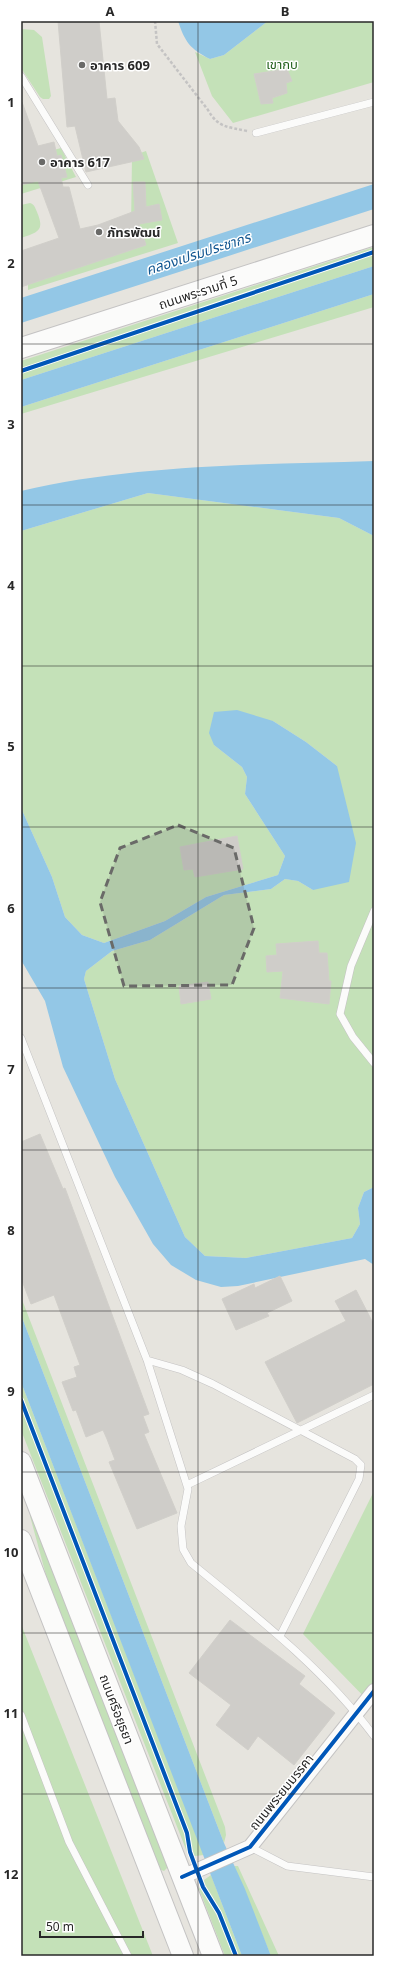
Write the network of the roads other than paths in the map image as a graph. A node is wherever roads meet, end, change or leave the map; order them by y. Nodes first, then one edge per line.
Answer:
1 (21, 76) edge
2 (374, 102) edge
3 (256, 133) road end
4 (88, 185) dead end
5 (374, 235) edge
6 (21, 348) edge
7 (374, 911) edge
8 (21, 1038) edge
9 (374, 1063) edge
10 (147, 1360) junction
11 (374, 1395) edge
12 (301, 1431) junction
13 (21, 1462) edge
14 (186, 1485) junction
15 (21, 1540) edge
16 (280, 1636) junction
17 (374, 1691) edge
18 (357, 1714) junction
19 (21, 1715) edge
20 (374, 1736) edge
21 (250, 1847) junction
22 (182, 1876) junction
23 (374, 1876) edge
24 (156, 1887) junction
25 (128, 1956) edge
26 (183, 1956) edge
27 (213, 1956) edge

1 - 4 lane
2 - 3 lane
5 - 6 main road, ถนนพระรามที่ 5
7 - 9 lane
8 - 10 lane
10 - 12 lane
10 - 14 lane
11 - 12 lane
12 - 14 lane
12 - 16 lane
13 - 22 main road, ถนนศรีอยุธยา
14 - 16 lane
15 - 24 main road
16 - 18 lane
17 - 18 street, ถนนพระยมมรรคา
18 - 20 lane
18 - 21 street, ถนนพระยมมรรคา
19 - 25 lane
21 - 22 street, ถนนพระยมมรรคา
21 - 23 lane
22 - 24 main road
22 - 27 main road, ถนนศรีอยุธยา
24 - 26 main road

